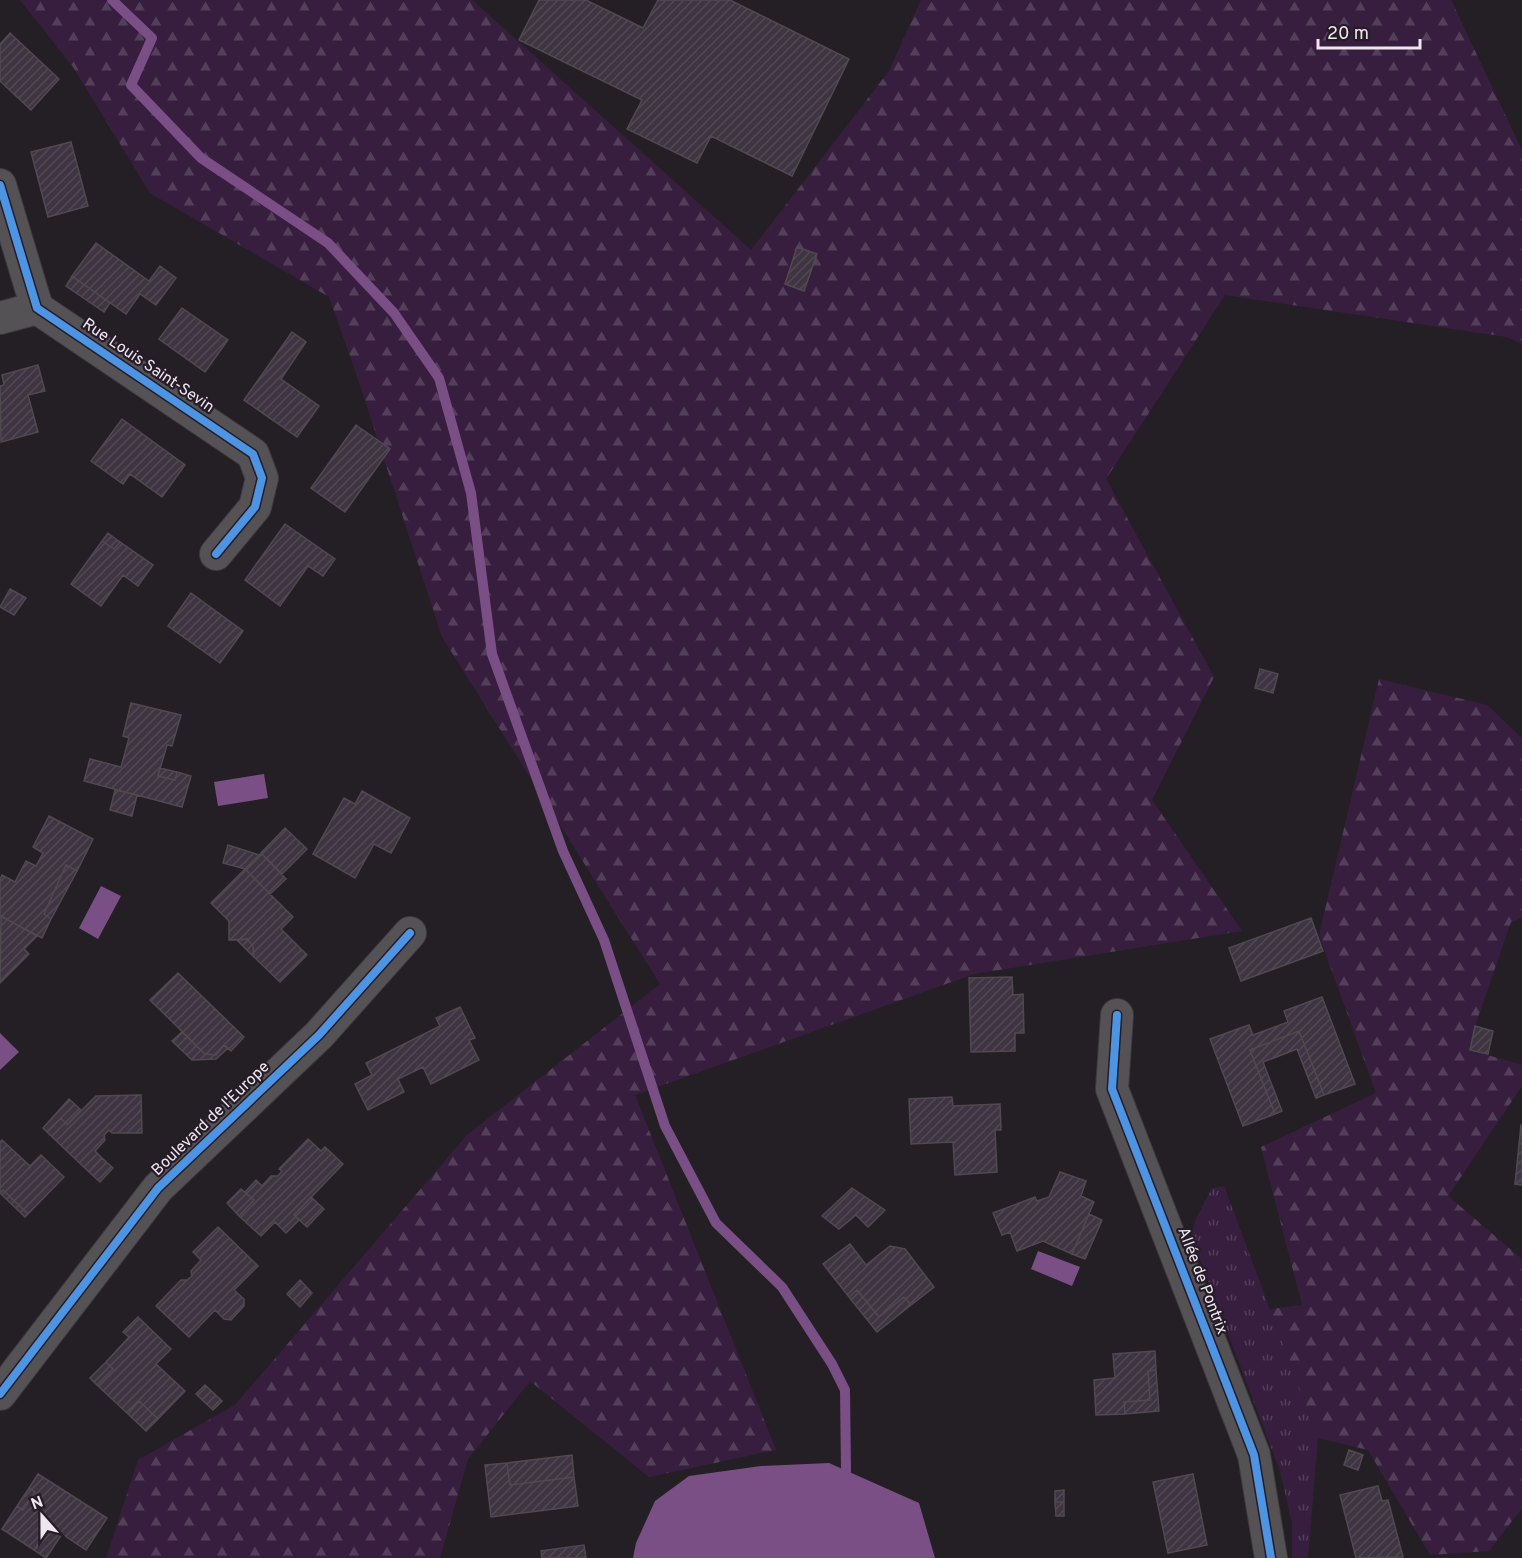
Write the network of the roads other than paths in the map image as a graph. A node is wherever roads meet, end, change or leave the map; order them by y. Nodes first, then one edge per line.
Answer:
1 (0, 185) edge
2 (37, 308) junction
3 (0, 318) edge
4 (216, 554) dead end
5 (410, 933) dead end
6 (1117, 1015) dead end
7 (0, 1394) edge
8 (1270, 1558) edge

1 - 2 street
2 - 3 street
2 - 4 street, Rue Louis Saint-Sevin
5 - 7 street, Boulevard de l'Europe
6 - 8 street, Allée de Pontrix

